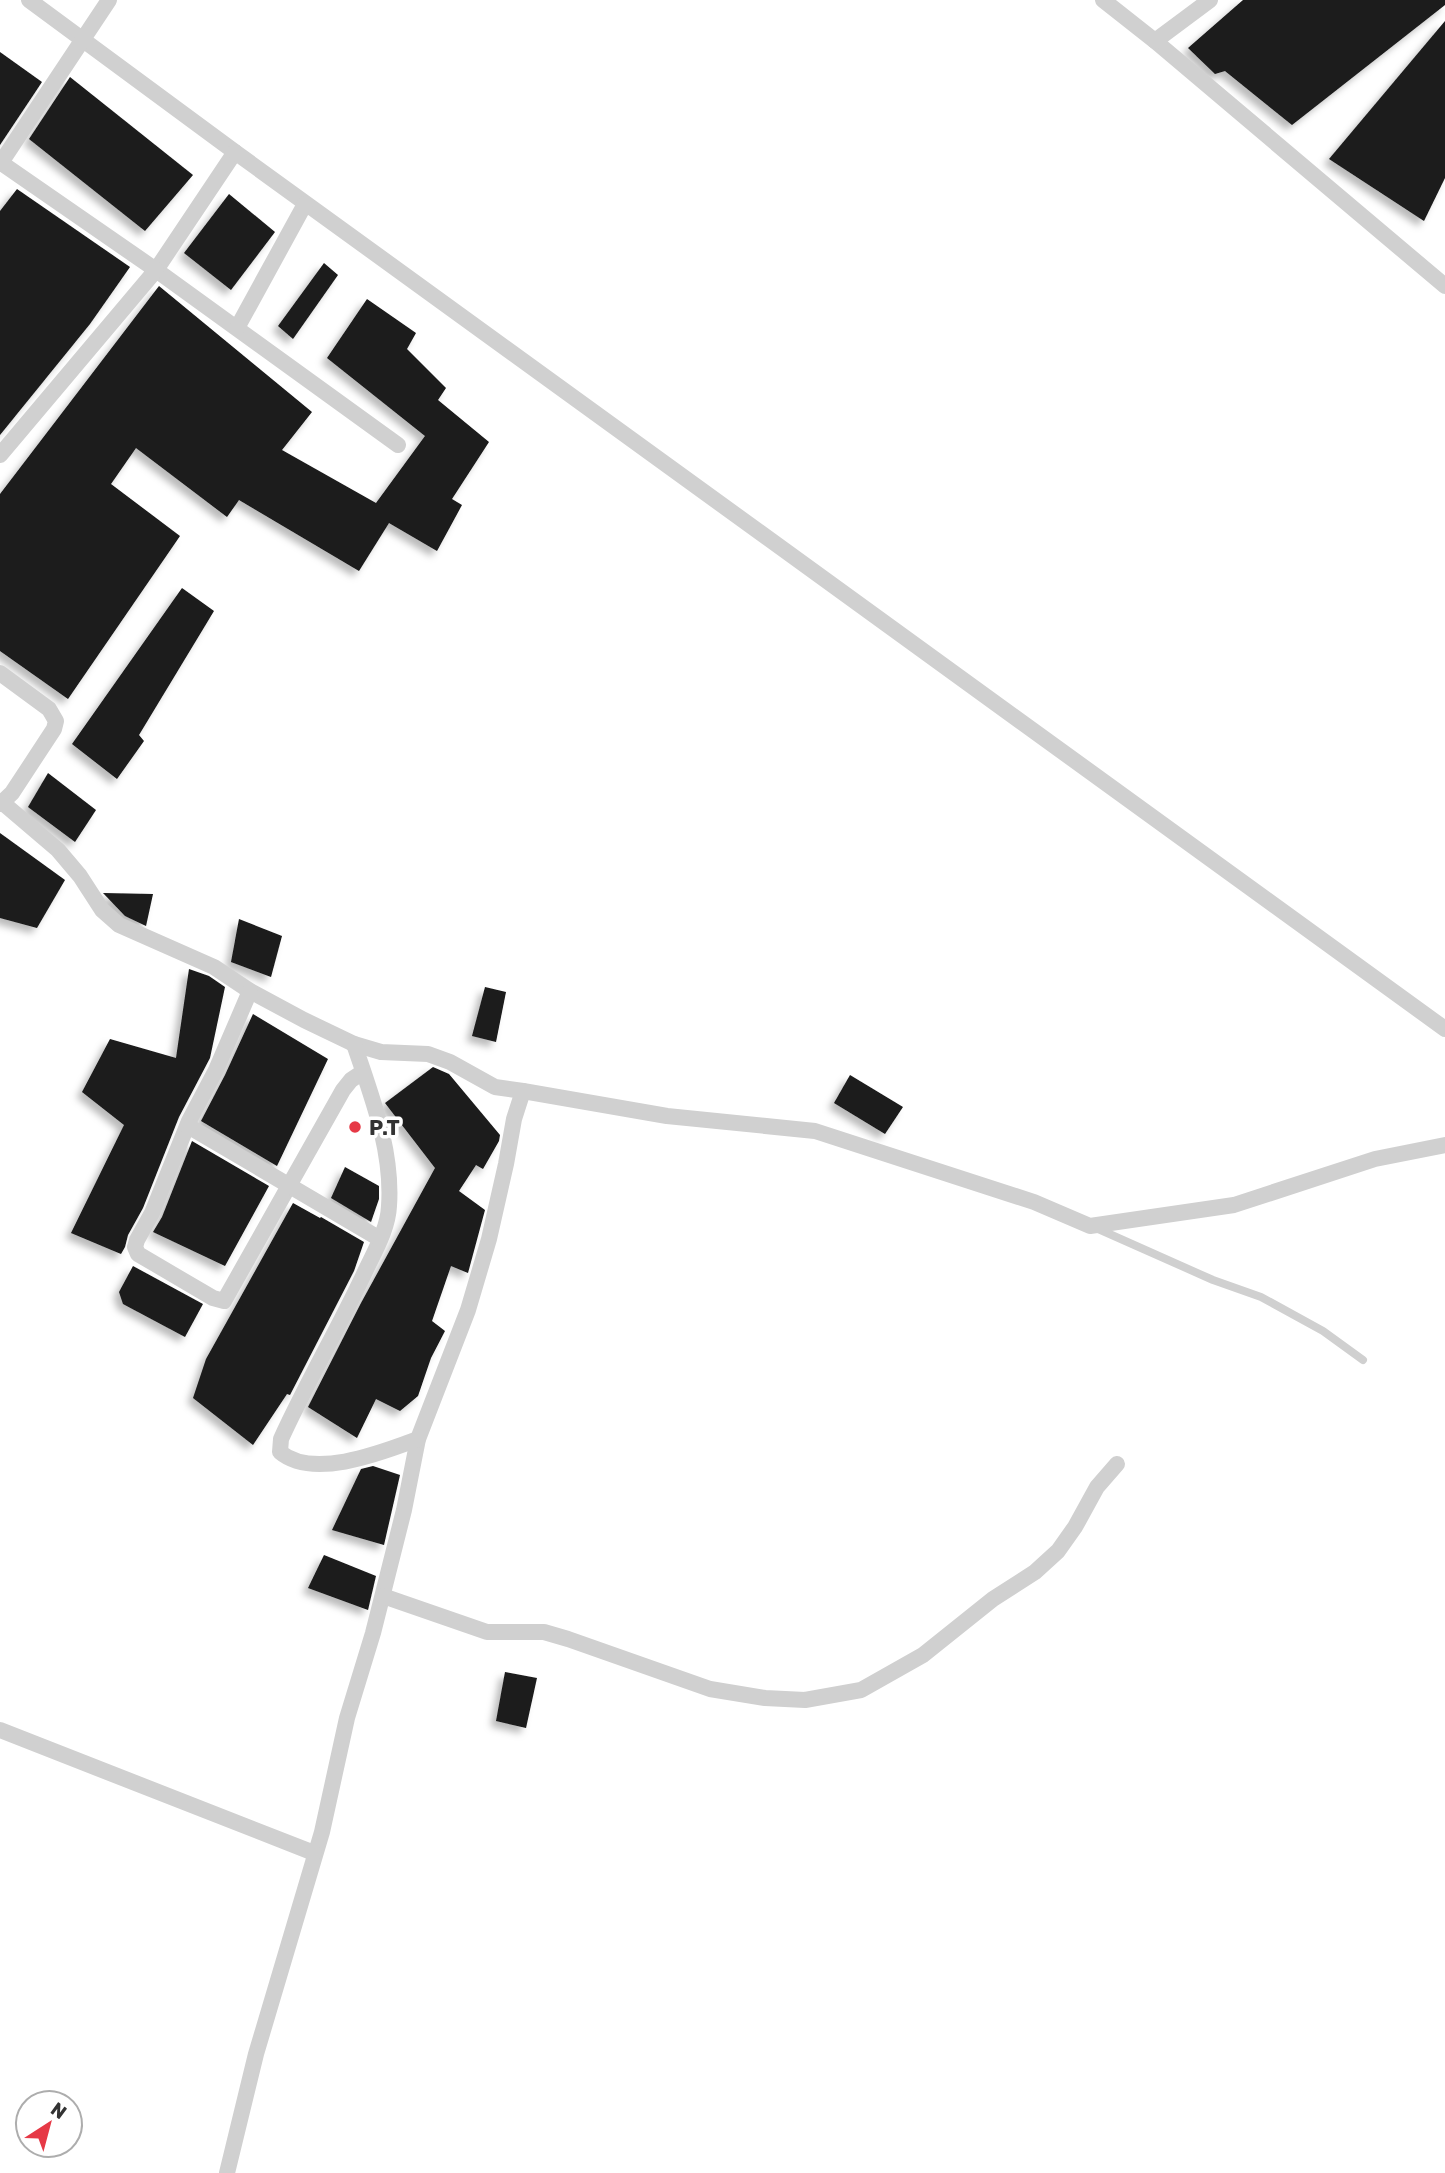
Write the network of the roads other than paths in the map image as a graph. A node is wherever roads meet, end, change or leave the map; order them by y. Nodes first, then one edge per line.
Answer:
1 (29, 0) edge
2 (109, 0) edge
3 (1103, 0) edge
4 (1210, 0) edge
5 (83, 38) junction
6 (1155, 41) junction
7 (235, 152) junction
8 (0, 162) edge
9 (305, 204) junction
10 (156, 270) junction
11 (1445, 286) edge
12 (237, 328) junction
13 (398, 445) dead end
14 (0, 455) edge
15 (0, 673) edge
16 (1, 804) edge
17 (250, 991) junction
18 (1445, 1029) edge
19 (354, 1044) junction
20 (363, 1072) junction
21 (523, 1091) junction
22 (188, 1126) junction
23 (1445, 1145) edge
24 (289, 1186) junction
25 (1090, 1226) junction
26 (380, 1239) junction
27 (1363, 1360) dead end
28 (418, 1439) junction
29 (1117, 1464) dead end
30 (383, 1596) junction
31 (0, 1730) edge
32 (314, 1853) junction
33 (227, 2173) edge

1 - 5 street
2 - 5 street
3 - 6 street
4 - 6 street
5 - 7 street
5 - 8 street
6 - 11 street
7 - 9 street
7 - 10 street
8 - 10 street
9 - 12 street
9 - 18 street
10 - 12 street
10 - 14 street
12 - 13 street
15 - 16 street
16 - 17 street
17 - 19 street
17 - 22 street
19 - 20 street
19 - 21 street
20 - 24 street
20 - 26 street
21 - 25 street
21 - 28 street
22 - 24 street
22 - 24 street
23 - 25 street
24 - 26 street
25 - 27 lane
26 - 28 street
28 - 30 street
29 - 30 street
30 - 32 street
31 - 32 street
32 - 33 street

